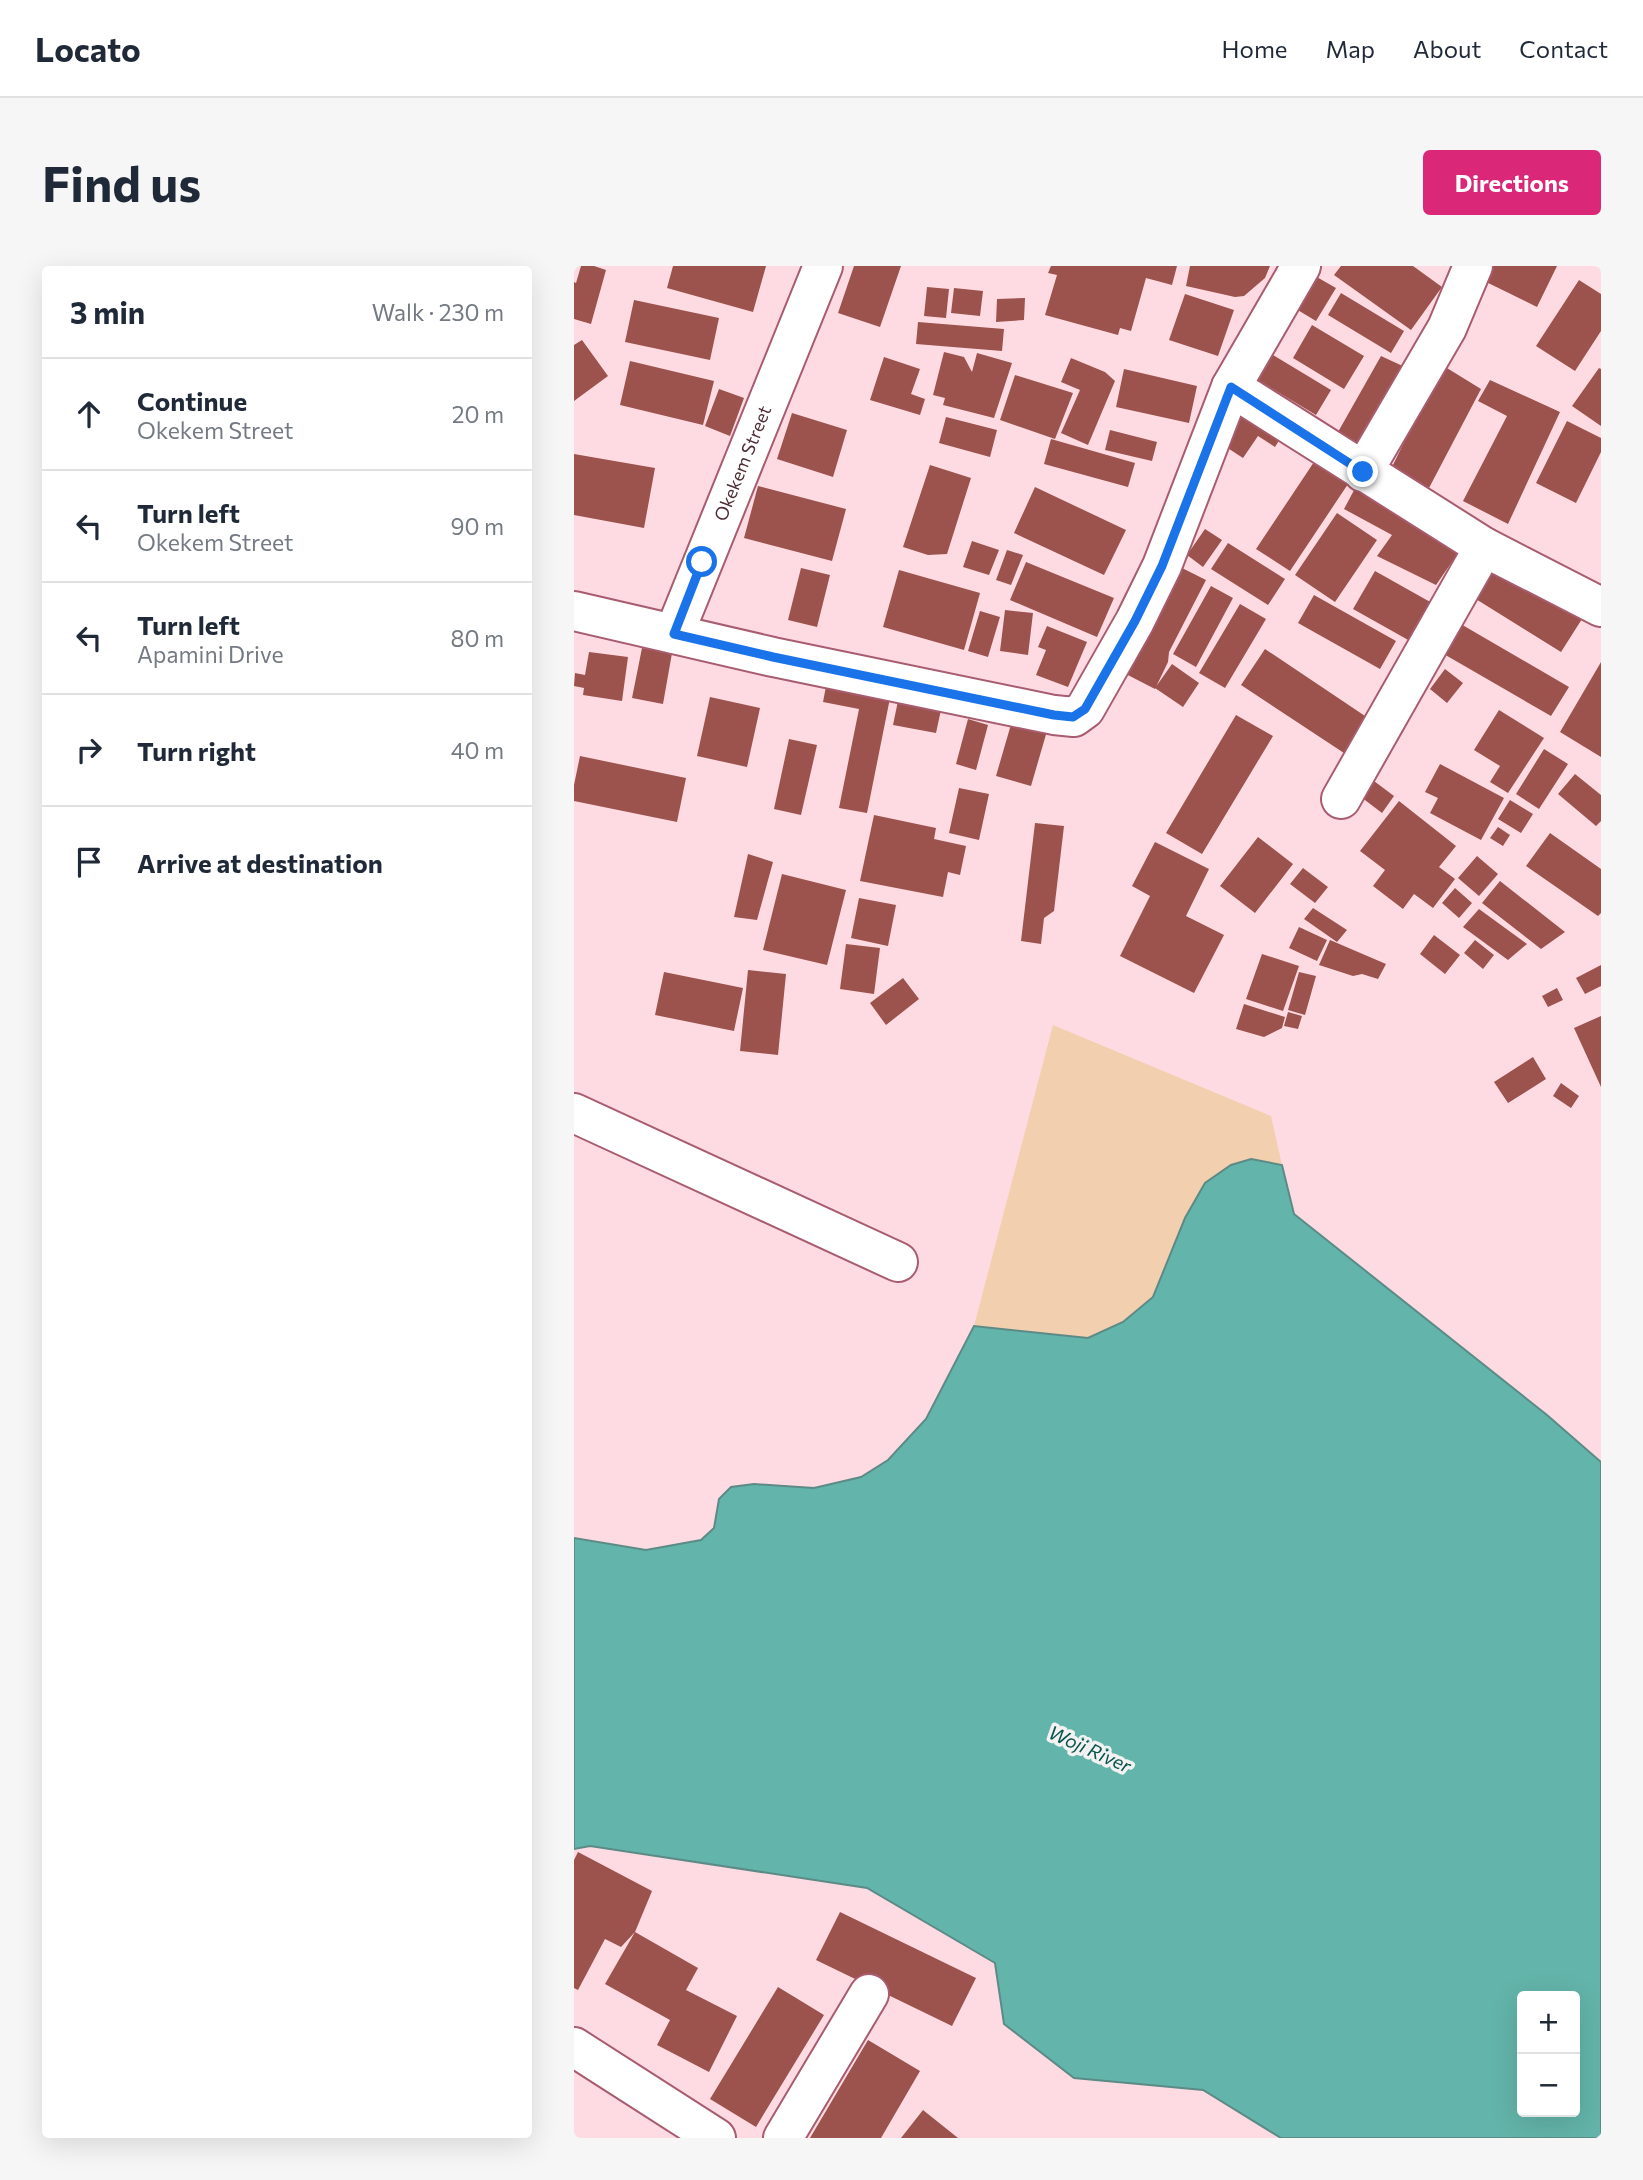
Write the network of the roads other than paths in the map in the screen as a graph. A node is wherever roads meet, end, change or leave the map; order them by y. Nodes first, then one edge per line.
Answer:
1 (823, 266) edge
2 (1300, 266) edge
3 (1473, 266) edge
4 (1231, 387) junction
5 (1363, 472) junction
6 (1484, 547) junction
7 (1601, 607) edge
8 (574, 611) edge
9 (674, 634) junction
10 (1341, 799) dead end
11 (574, 1113) edge
12 (898, 1262) dead end
13 (869, 1994) dead end
14 (574, 2048) edge
15 (716, 2138) edge
16 (783, 2138) edge

1 - 9 street, Okekem Street
2 - 4 street
3 - 5 street
4 - 5 street
4 - 9 street
5 - 6 street
6 - 7 street
6 - 10 street
8 - 9 street
11 - 12 street
13 - 16 street
14 - 15 street

